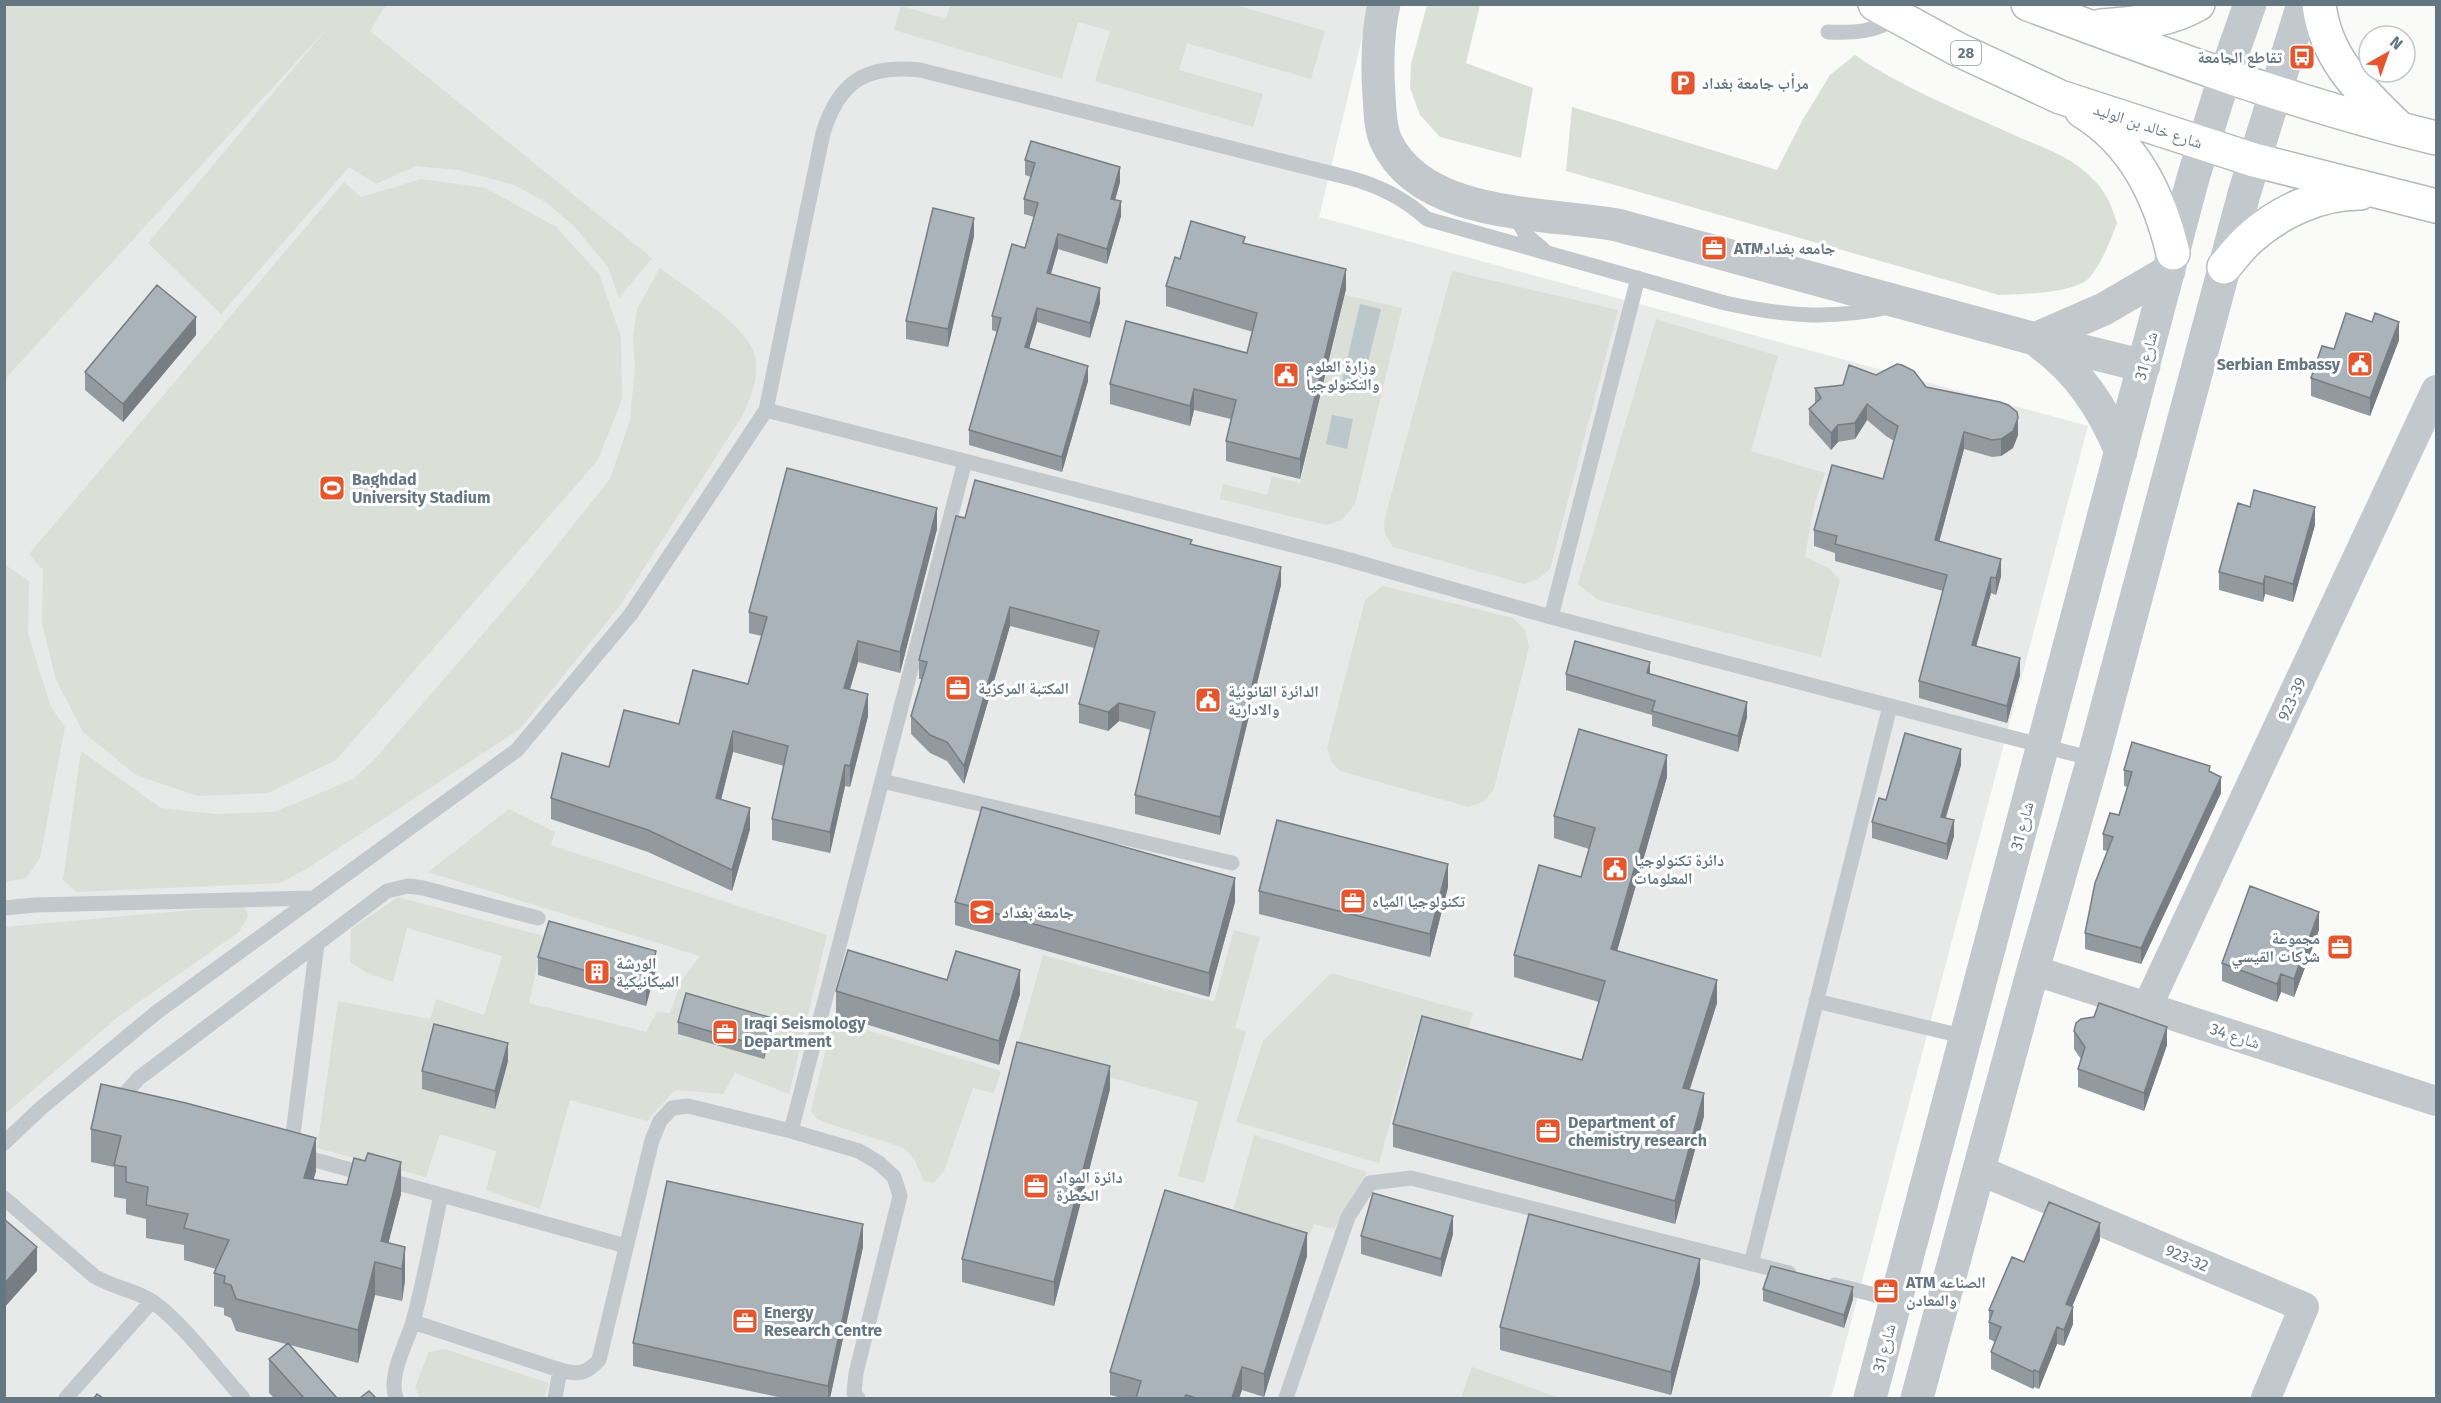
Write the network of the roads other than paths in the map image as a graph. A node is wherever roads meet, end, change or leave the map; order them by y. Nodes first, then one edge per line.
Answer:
1 (1384, 4) edge
2 (2028, 4) edge
3 (2198, 4) edge
4 (2250, 4) edge
5 (2303, 4) edge
6 (2319, 4) edge
7 (1887, 11) edge
8 (2089, 27) junction
9 (1828, 32) dead end
10 (2237, 40) junction
11 (2286, 58) junction
12 (2225, 75) junction
13 (2275, 91) junction
14 (2060, 97) junction
15 (2400, 129) junction
16 (2436, 138) edge
17 (2203, 144) junction
18 (2254, 160) junction
19 (1401, 166) junction
20 (2382, 193) junction
21 (1412, 205) junction
22 (2436, 206) edge
23 (1524, 214) junction
24 (1558, 256) junction
25 (2171, 262) junction
26 (2224, 267) junction
27 (1638, 278) junction
28 (1905, 303) junction
29 (2035, 339) junction
30 (2144, 366) junction
31 (2436, 390) edge
32 (766, 410) junction
33 (2121, 452) junction
34 (965, 461) junction
35 (1551, 617) junction
36 (1890, 706) junction
37 (2043, 747) junction
38 (2093, 759) junction
39 (882, 781) junction
40 (1232, 862) dead end
41 (312, 898) junction
42 (4, 908) edge
43 (538, 918) dead end
44 (317, 944) junction
45 (2033, 970) junction
46 (1816, 1001) junction
47 (2147, 1007) junction
48 (1966, 1037) junction
49 (2436, 1101) edge
50 (138, 1112) edge
51 (792, 1131) junction
52 (4, 1143) edge
53 (1979, 1170) junction
54 (441, 1195) junction
55 (4, 1198) edge
56 (626, 1246) junction
57 (1750, 1264) junction
58 (1896, 1300) junction
59 (152, 1301) junction
60 (413, 1322) junction
61 (560, 1370) junction
62 (66, 1398) edge
63 (243, 1398) edge
64 (396, 1398) edge
65 (555, 1398) edge
66 (858, 1398) edge
67 (1286, 1398) edge
68 (1870, 1398) edge
69 (1917, 1398) edge
70 (2266, 1398) edge

1 - 19 street
2 - 8 main road
3 - 8 main road
4 - 10 street, شارع 31
5 - 11 street
6 - 15 main road
7 - 9 lane
7 - 14 main road, شارع خالد بن الوليد / 28
8 - 12 main road
10 - 11 street
10 - 12 street, شارع 31
11 - 13 street
12 - 13 main road
12 - 17 street, شارع 31
13 - 15 main road
13 - 18 street
14 - 17 main road, شارع خالد بن الوليد / 28
14 - 25 main road
15 - 16 main road
17 - 18 main road, شارع خالد بن الوليد / 28
17 - 25 street, شارع 31
18 - 20 main road, شارع خالد بن الوليد / 28
18 - 26 street
19 - 21 lane
19 - 23 street
20 - 22 main road, شارع خالد بن الوليد / 28
20 - 26 main road
21 - 24 lane
21 - 32 lane
23 - 24 lane
23 - 28 street
24 - 27 lane
25 - 29 street
25 - 30 street, شارع 31
26 - 38 street
27 - 28 lane
27 - 35 lane
28 - 29 street
29 - 30 street
29 - 33 street
30 - 33 street, شارع 31
31 - 47 street, 923-39
32 - 34 lane
32 - 41 lane
33 - 37 street, شارع 31
34 - 35 lane
34 - 39 lane
35 - 36 lane
36 - 37 lane
36 - 46 lane
37 - 38 lane
37 - 48 street, شارع 31
38 - 45 street
39 - 40 lane
39 - 51 lane
41 - 42 lane
41 - 52 lane
43 - 44 lane
44 - 50 lane
44 - 54 lane
45 - 47 street, شارع 34
45 - 53 street
46 - 48 lane
46 - 57 lane
47 - 49 street, شارع 34
48 - 58 street, شارع 31
51 - 56 lane
51 - 66 lane
53 - 69 street
53 - 70 street, 923-32
54 - 56 lane
54 - 60 lane
55 - 59 lane
56 - 61 lane
57 - 58 lane
57 - 67 lane
58 - 68 street, شارع 31
59 - 62 lane
59 - 63 lane
60 - 61 lane
60 - 64 lane
61 - 65 lane

